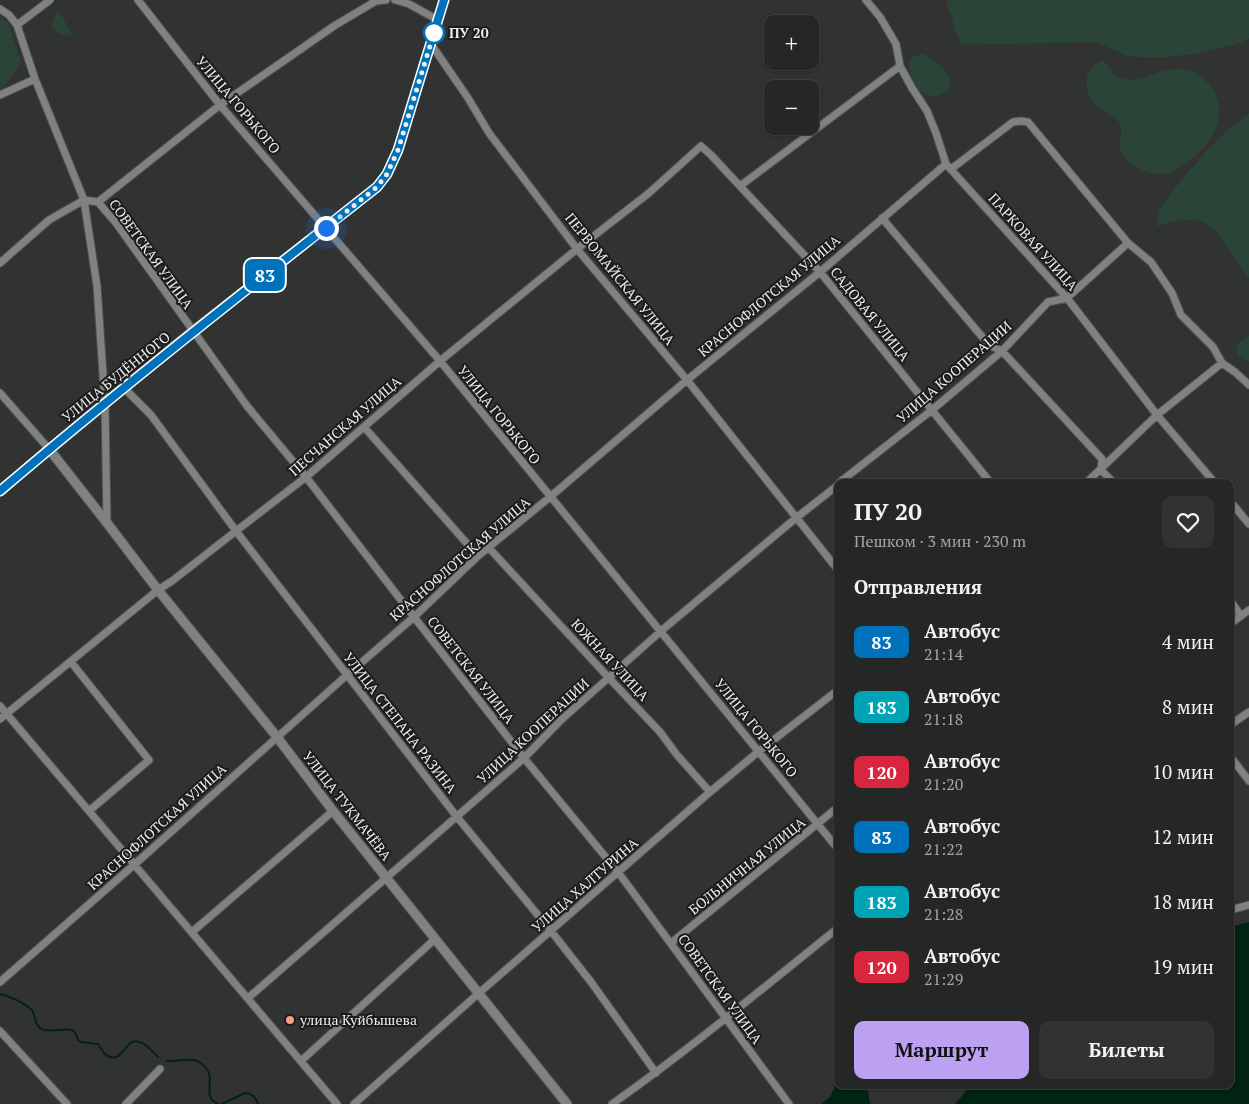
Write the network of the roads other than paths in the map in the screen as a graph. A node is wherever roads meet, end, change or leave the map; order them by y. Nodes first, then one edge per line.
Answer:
1 (50, 0) edge
2 (138, 0) edge
3 (386, 0) edge
4 (395, 0) edge
5 (444, 0) edge
6 (866, 0) edge
7 (0, 9) edge
8 (438, 20) junction
9 (17, 25) junction
10 (431, 44) junction
11 (900, 66) junction
12 (35, 79) junction
13 (0, 95) edge
14 (220, 106) junction
15 (701, 146) joint
16 (948, 167) junction
17 (740, 186) junction
18 (84, 200) junction
19 (98, 202) junction
20 (882, 218) junction
21 (326, 228) junction
22 (1128, 243) junction
23 (577, 249) junction
24 (0, 263) edge
25 (820, 272) junction
26 (1066, 298) junction
27 (193, 332) junction
28 (1002, 351) junction
29 (440, 361) junction
30 (1222, 363) junction
31 (687, 380) junction
32 (1249, 386) edge
33 (124, 388) junction
34 (0, 393) edge
35 (105, 404) junction
36 (932, 410) junction
37 (1157, 416) junction
38 (364, 427) junction
39 (49, 449) junction
40 (1102, 470) junction
41 (306, 477) junction
42 (845, 479) edge
43 (988, 479) edge
44 (1091, 479) edge
45 (1110, 479) edge
46 (1211, 479) edge
47 (834, 488) edge
48 (0, 491) edge
49 (550, 497) junction
50 (1234, 506) edge
51 (796, 518) junction
52 (108, 523) junction
53 (1249, 524) edge
54 (236, 531) junction
55 (489, 548) junction
56 (478, 556) junction
57 (834, 565) edge
58 (158, 590) junction
59 (1234, 606) edge
60 (1249, 610) edge
61 (1241, 616) junction
62 (414, 617) junction
63 (1234, 621) edge
64 (660, 631) junction
65 (71, 662) junction
66 (347, 675) junction
67 (608, 677) junction
68 (834, 693) edge
69 (0, 706) edge
70 (1249, 712) edge
71 (7, 714) junction
72 (0, 719) edge
73 (1234, 722) edge
74 (277, 737) junction
75 (758, 752) junction
76 (524, 758) junction
77 (1234, 761) edge
78 (1249, 782) edge
79 (710, 792) junction
80 (834, 810) edge
81 (89, 811) junction
82 (333, 811) junction
83 (457, 817) junction
84 (818, 824) junction
85 (834, 844) edge
86 (135, 864) junction
87 (618, 872) junction
88 (386, 878) junction
89 (1249, 904) edge
90 (1234, 909) edge
91 (551, 931) junction
92 (834, 931) edge
93 (192, 932) junction
94 (435, 939) junction
95 (671, 943) junction
96 (0, 982) edge
97 (479, 993) junction
98 (248, 998) junction
99 (727, 1018) junction
100 (0, 1031) edge
101 (301, 1061) junction
102 (160, 1069) dead end
103 (656, 1073) junction
104 (67, 1104) edge
105 (126, 1104) edge
106 (337, 1104) edge
107 (354, 1104) edge
108 (567, 1104) edge
109 (612, 1104) edge
110 (789, 1104) edge

1 - 9 street
2 - 14 street, УЛИЦА ГОРЬКОГО
3 - 14 street
4 - 8 street
5 - 8 street, УЛИЦА БУДЁННОГО
6 - 11 street, ПАРКОВАЯ УЛИЦА
7 - 9 street
8 - 10 street, УЛИЦА БУДЁННОГО
9 - 12 street
10 - 21 street, УЛИЦА БУДЁННОГО
10 - 23 street, ПЕРВОМАЙСКАЯ УЛИЦА
11 - 16 street, ПАРКОВАЯ УЛИЦА
11 - 17 street
12 - 13 street
12 - 18 street
14 - 19 street
14 - 21 street, УЛИЦА ГОРЬКОГО
15 - 17 street, САДОВАЯ УЛИЦА
15 - 23 street, ПЕСЧАНСКАЯ УЛИЦА
16 - 20 street, КРАСНОФЛОТСКАЯ УЛИЦА
16 - 22 street, КРАСНОФЛОТСКАЯ УЛИЦА
16 - 26 street, ПАРКОВАЯ УЛИЦА
17 - 25 street, САДОВАЯ УЛИЦА
18 - 19 street
18 - 24 street
18 - 35 street
19 - 27 street, СОВЕТСКАЯ УЛИЦА
20 - 25 street, КРАСНОФЛОТСКАЯ УЛИЦА
20 - 28 street
21 - 27 street, УЛИЦА БУДЁННОГО
21 - 29 street, УЛИЦА ГОРЬКОГО
22 - 26 street, УЛИЦА КООПЕРАЦИИ
22 - 30 street
23 - 29 street, ПЕСЧАНСКАЯ УЛИЦА
23 - 31 street, ПЕРВОМАЙСКАЯ УЛИЦА
25 - 31 street, КРАСНОФЛОТСКАЯ УЛИЦА
25 - 36 street, САДОВАЯ УЛИЦА
26 - 28 street, УЛИЦА КООПЕРАЦИИ
26 - 37 street, ПАРКОВАЯ УЛИЦА
27 - 33 street, УЛИЦА БУДЁННОГО
27 - 41 street, СОВЕТСКАЯ УЛИЦА
28 - 36 street, УЛИЦА КООПЕРАЦИИ
28 - 40 street
29 - 38 street, ПЕСЧАНСКАЯ УЛИЦА
29 - 49 street, УЛИЦА ГОРЬКОГО
30 - 32 street
30 - 37 street
31 - 49 street, КРАСНОФЛОТСКАЯ УЛИЦА
31 - 51 street, ПЕРВОМАЙСКАЯ УЛИЦА
33 - 35 street, УЛИЦА БУДЁННОГО
33 - 54 street, УЛИЦА СТЕПАНА РАЗИНА
34 - 39 street, УЛИЦА ТУКМАЧЁВА
35 - 39 street, УЛИЦА БУДЁННОГО
35 - 52 street
36 - 42 street, УЛИЦА КООПЕРАЦИИ
36 - 43 street, САДОВАЯ УЛИЦА
37 - 40 street
37 - 46 street, ПАРКОВАЯ УЛИЦА
38 - 41 street, ПЕСЧАНСКАЯ УЛИЦА
38 - 56 street
39 - 48 street, УЛИЦА БУДЁННОГО
39 - 52 street, УЛИЦА ТУКМАЧЁВА
40 - 44 street
40 - 45 street
41 - 54 street, ПЕСЧАНСКАЯ УЛИЦА
41 - 62 street, СОВЕТСКАЯ УЛИЦА
47 - 51 street, УЛИЦА КООПЕРАЦИИ
49 - 55 street, КРАСНОФЛОТСКАЯ УЛИЦА
49 - 64 street, УЛИЦА ГОРЬКОГО
50 - 53 street
51 - 57 street, ПЕРВОМАЙСКАЯ УЛИЦА
51 - 64 street, УЛИЦА КООПЕРАЦИИ
52 - 58 street, УЛИЦА ТУКМАЧЁВА
54 - 58 street, ПЕСЧАНСКАЯ УЛИЦА
54 - 66 street, УЛИЦА СТЕПАНА РАЗИНА
55 - 56 street, КРАСНОФЛОТСКАЯ УЛИЦА
55 - 67 street, ЮЖНАЯ УЛИЦА
56 - 62 street, КРАСНОФЛОТСКАЯ УЛИЦА
58 - 65 street, ПЕСЧАНСКАЯ УЛИЦА
58 - 74 street, УЛИЦА ТУКМАЧЁВА
59 - 61 street
60 - 61 street
61 - 63 street
62 - 66 street, КРАСНОФЛОТСКАЯ УЛИЦА
62 - 76 street, СОВЕТСКАЯ УЛИЦА
64 - 67 street, УЛИЦА КООПЕРАЦИИ
64 - 75 street, УЛИЦА ГОРЬКОГО
65 - 71 street, ПЕСЧАНСКАЯ УЛИЦА
65 - 81 street
66 - 74 street, КРАСНОФЛОТСКАЯ УЛИЦА
66 - 83 street, УЛИЦА СТЕПАНА РАЗИНА
67 - 76 street, УЛИЦА КООПЕРАЦИИ
67 - 79 street, ЮЖНАЯ УЛИЦА
68 - 75 street, УЛИЦА ХАЛТУРИНА
69 - 71 street
70 - 73 street
71 - 72 street, ПЕСЧАНСКАЯ УЛИЦА
71 - 81 street
74 - 82 street, УЛИЦА ТУКМАЧЁВА
74 - 86 street, КРАСНОФЛОТСКАЯ УЛИЦА
75 - 79 street, УЛИЦА ХАЛТУРИНА
75 - 84 street, УЛИЦА ГОРЬКОГО
76 - 83 street, УЛИЦА КООПЕРАЦИИ
76 - 87 street, СОВЕТСКАЯ УЛИЦА
77 - 78 street
79 - 87 street, УЛИЦА ХАЛТУРИНА
80 - 84 street, БОЛЬНИЧНАЯ УЛИЦА
81 - 86 street
82 - 88 street, УЛИЦА ТУКМАЧЁВА
82 - 93 street
83 - 88 street, УЛИЦА КООПЕРАЦИИ
83 - 91 street, УЛИЦА СТЕПАНА РАЗИНА
84 - 85 street, УЛИЦА ГОРЬКОГО
84 - 95 street, БОЛЬНИЧНАЯ УЛИЦА
86 - 93 street
86 - 96 street, КРАСНОФЛОТСКАЯ УЛИЦА
87 - 91 street, УЛИЦА ХАЛТУРИНА
87 - 95 street, СОВЕТСКАЯ УЛИЦА
88 - 94 street, УЛИЦА ТУКМАЧЁВА
88 - 98 street, УЛИЦА КООПЕРАЦИИ
89 - 90 street
91 - 97 street, УЛИЦА ХАЛТУРИНА
91 - 103 street, УЛИЦА СТЕПАНА РАЗИНА
92 - 99 street
93 - 98 street
94 - 97 street, УЛИЦА ТУКМАЧЁВА
94 - 101 street
95 - 99 street, СОВЕТСКАЯ УЛИЦА
97 - 107 street, УЛИЦА ХАЛТУРИНА
97 - 108 street, УЛИЦА ТУКМАЧЁВА
98 - 101 street
99 - 103 street
99 - 110 street, СОВЕТСКАЯ УЛИЦА
100 - 104 street
101 - 106 street
102 - 105 street
103 - 109 street

